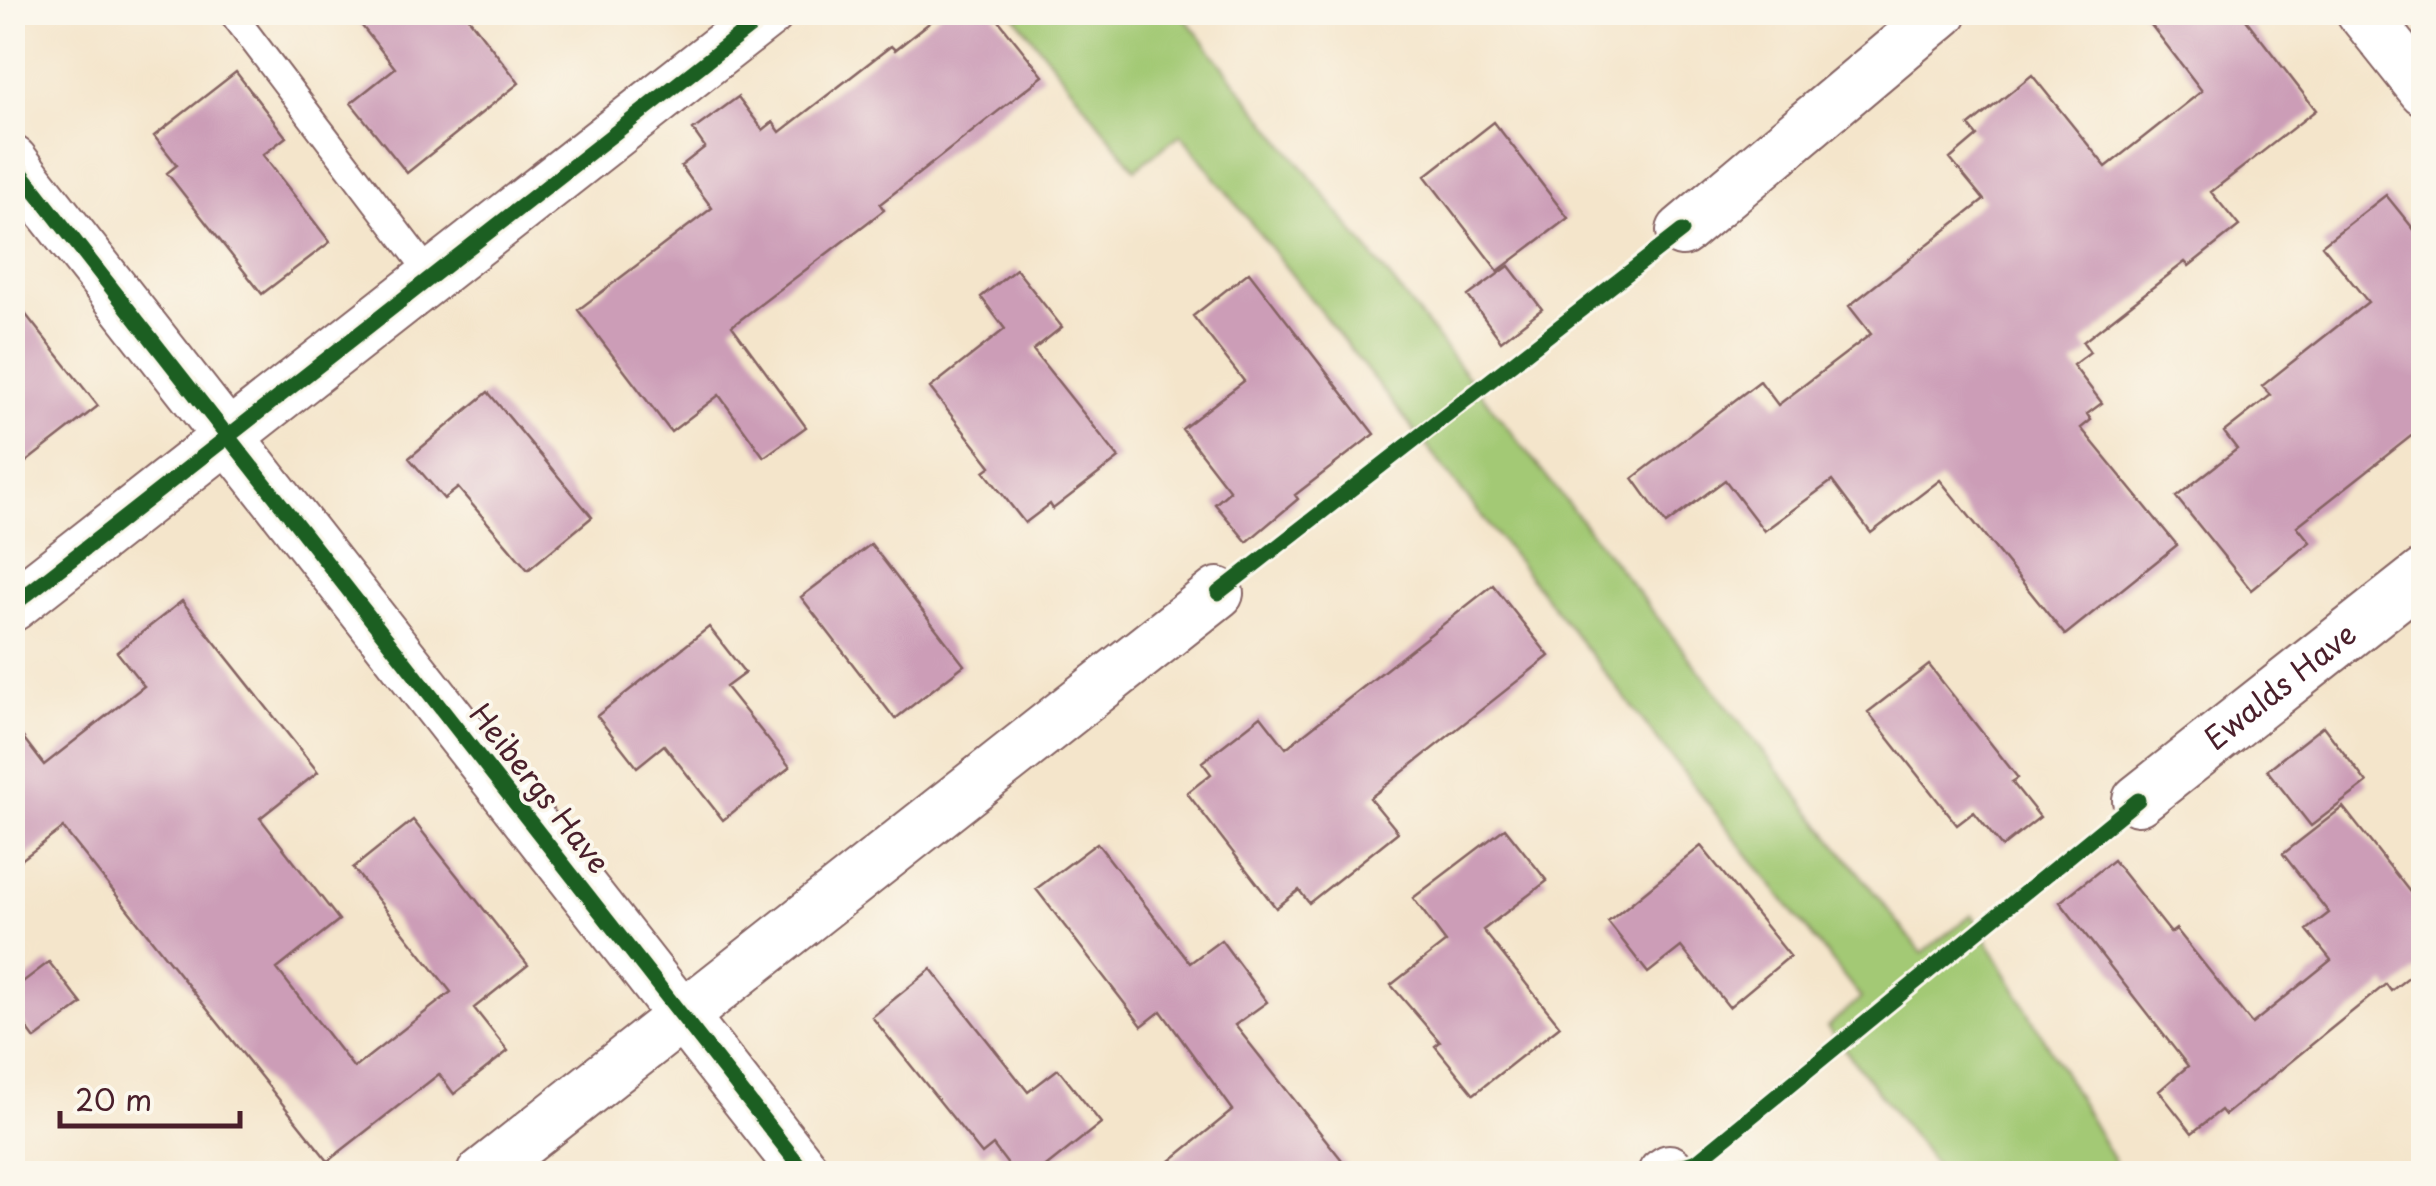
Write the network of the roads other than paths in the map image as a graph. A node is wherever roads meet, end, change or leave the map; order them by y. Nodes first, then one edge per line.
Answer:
1 (231, 12) edge
2 (770, 12) edge
3 (1942, 12) edge
4 (2362, 12) edge
5 (2424, 90) edge
6 (12, 160) edge
7 (1682, 231) dead end
8 (433, 278) junction
9 (230, 438) junction
10 (2424, 574) edge
11 (1218, 594) dead end
12 (16, 595) edge
13 (2138, 800) dead end
14 (682, 1016) junction
15 (482, 1174) edge
16 (806, 1174) edge

1 - 8 lane
2 - 8 street
3 - 7 street
4 - 5 street
6 - 9 street, Heibergs Have
8 - 9 street
9 - 12 street
9 - 14 street, Heibergs Have
10 - 13 street, Ewalds Have
11 - 14 street
14 - 15 street
14 - 16 street, Heibergs Have

